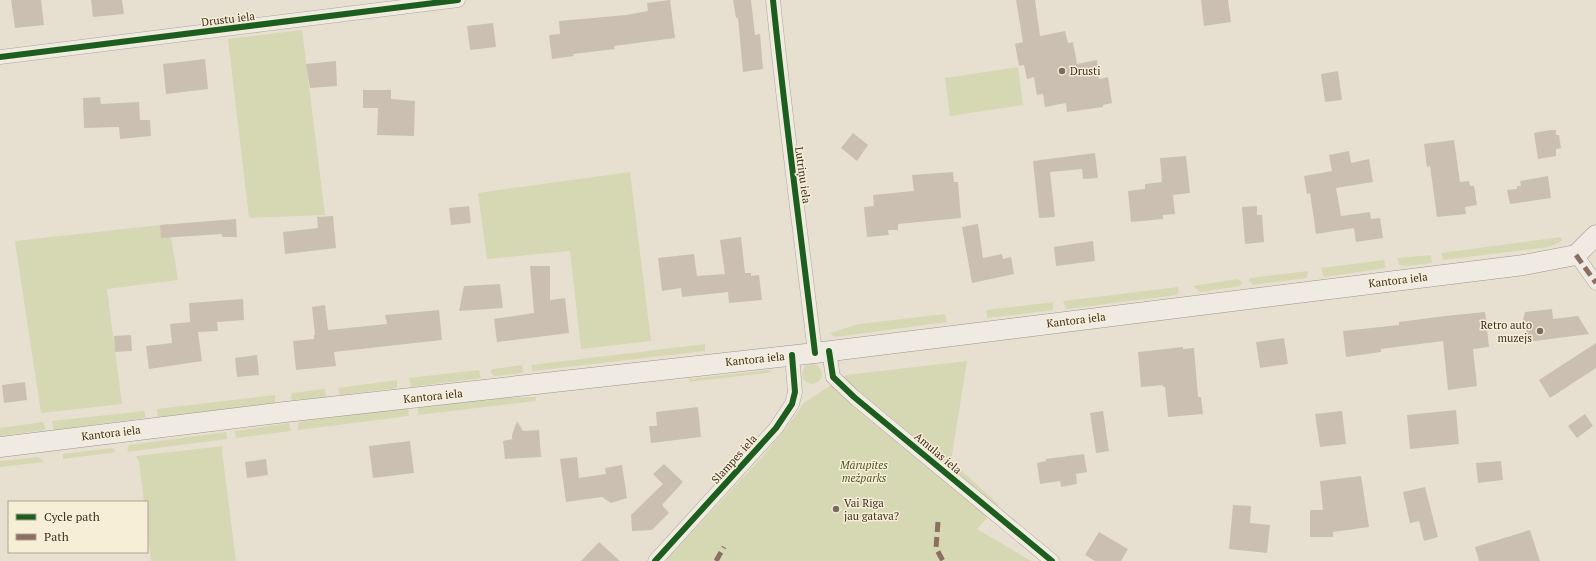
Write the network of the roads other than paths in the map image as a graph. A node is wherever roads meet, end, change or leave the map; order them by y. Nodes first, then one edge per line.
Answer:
1 (458, 0) edge
2 (773, 0) edge
3 (0, 57) edge
4 (1596, 236) edge
5 (1576, 255) junction
6 (1596, 283) edge
7 (822, 352) junction
8 (792, 355) junction
9 (0, 447) edge
10 (655, 561) edge
11 (1052, 561) edge

1 - 3 street, Drustu iela
2 - 7 street, Lutriņu iela
4 - 5 main road
5 - 6 street
5 - 7 main road, Kantora iela
7 - 8 main road, Kantora iela
7 - 11 street, Amulas iela
8 - 9 main road, Kantora iela
8 - 10 street, Slampes iela

